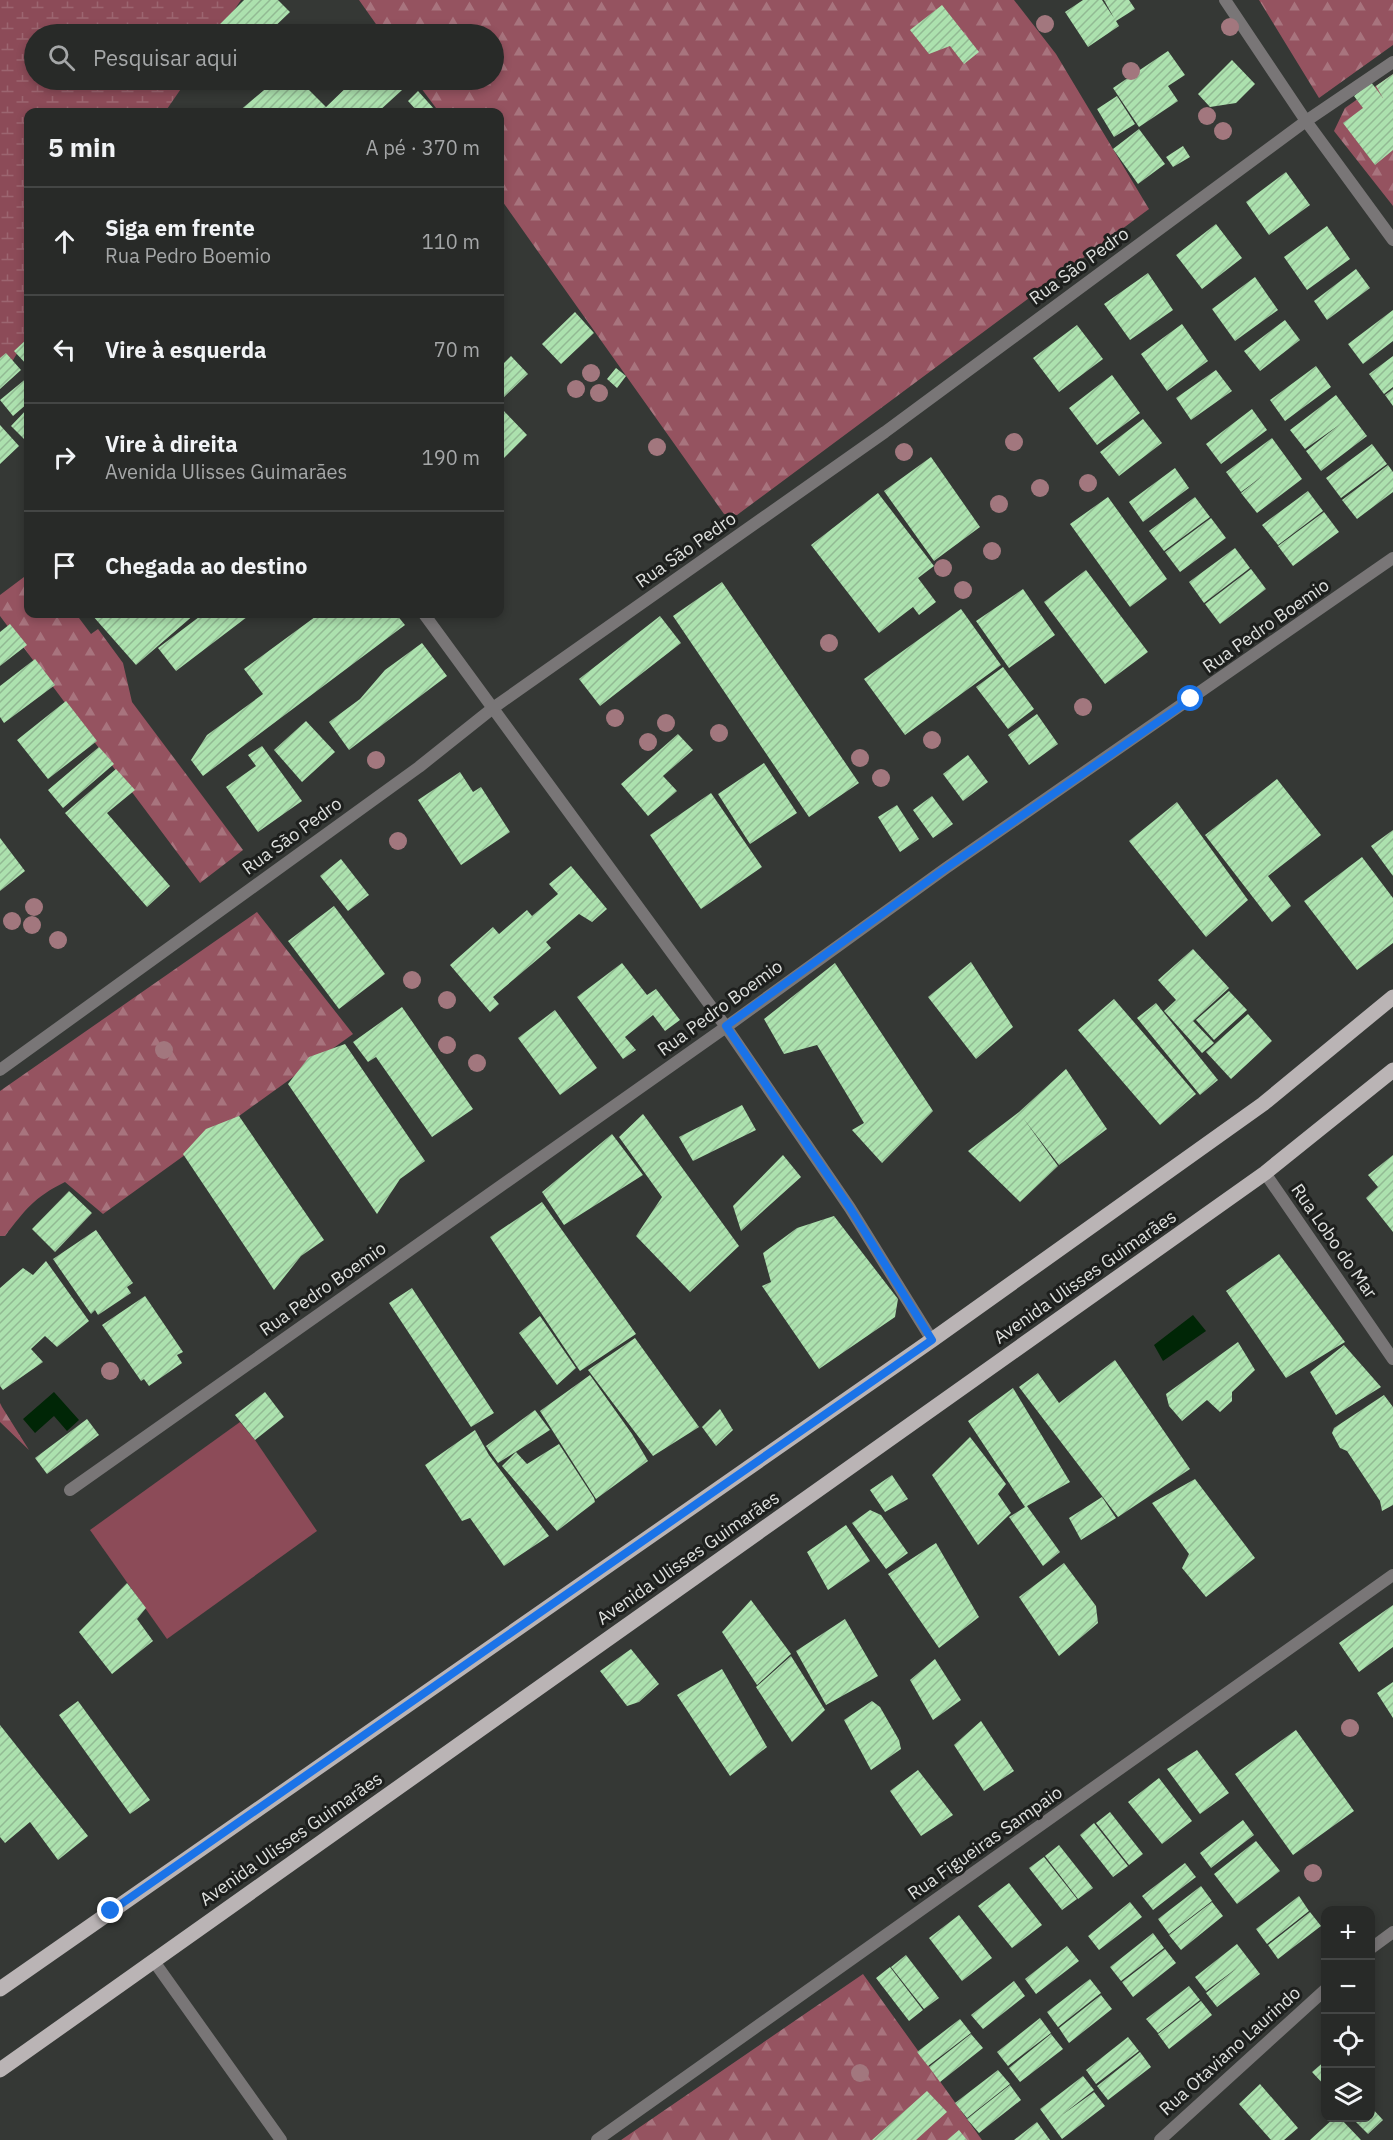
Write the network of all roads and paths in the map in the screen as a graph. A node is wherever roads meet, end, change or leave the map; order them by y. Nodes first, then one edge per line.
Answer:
1 (1225, 0) edge
2 (1393, 62) edge
3 (1305, 122) junction
4 (1393, 240) edge
5 (1393, 558) edge
6 (427, 618) edge
7 (493, 708) junction
8 (1393, 997) edge
9 (726, 1026) junction
10 (0, 1070) edge
11 (1393, 1070) edge
12 (1265, 1173) junction
13 (932, 1340) junction
14 (1393, 1359) edge
15 (70, 1490) dead end
16 (1393, 1575) edge
17 (1393, 1932) edge
18 (1375, 1946) edge
19 (153, 1960) junction
20 (0, 1989) edge
21 (1321, 1994) edge
22 (0, 2070) edge
23 (281, 2140) edge
24 (597, 2140) edge
25 (1160, 2140) edge

1 - 3 street
2 - 3 street, Rua São Pedro
3 - 4 street
3 - 7 street, Rua São Pedro
5 - 9 street, Rua Pedro Boemio
6 - 7 street
7 - 9 street
7 - 10 street, Rua São Pedro
8 - 13 main road, Avenida Ulisses Guimarães
9 - 13 street
9 - 15 street, Rua Pedro Boemio
11 - 12 main road, Avenida Ulisses Guimarães
12 - 14 street, Rua Lobo do Mar
12 - 19 main road, Avenida Ulisses Guimarães
13 - 20 main road, Avenida Ulisses Guimarães
16 - 24 street, Rua Figueiras Sampaio
17 - 18 street
19 - 22 main road, Avenida Ulisses Guimarães
19 - 23 street
21 - 25 street, Rua Otaviano Laurindo

